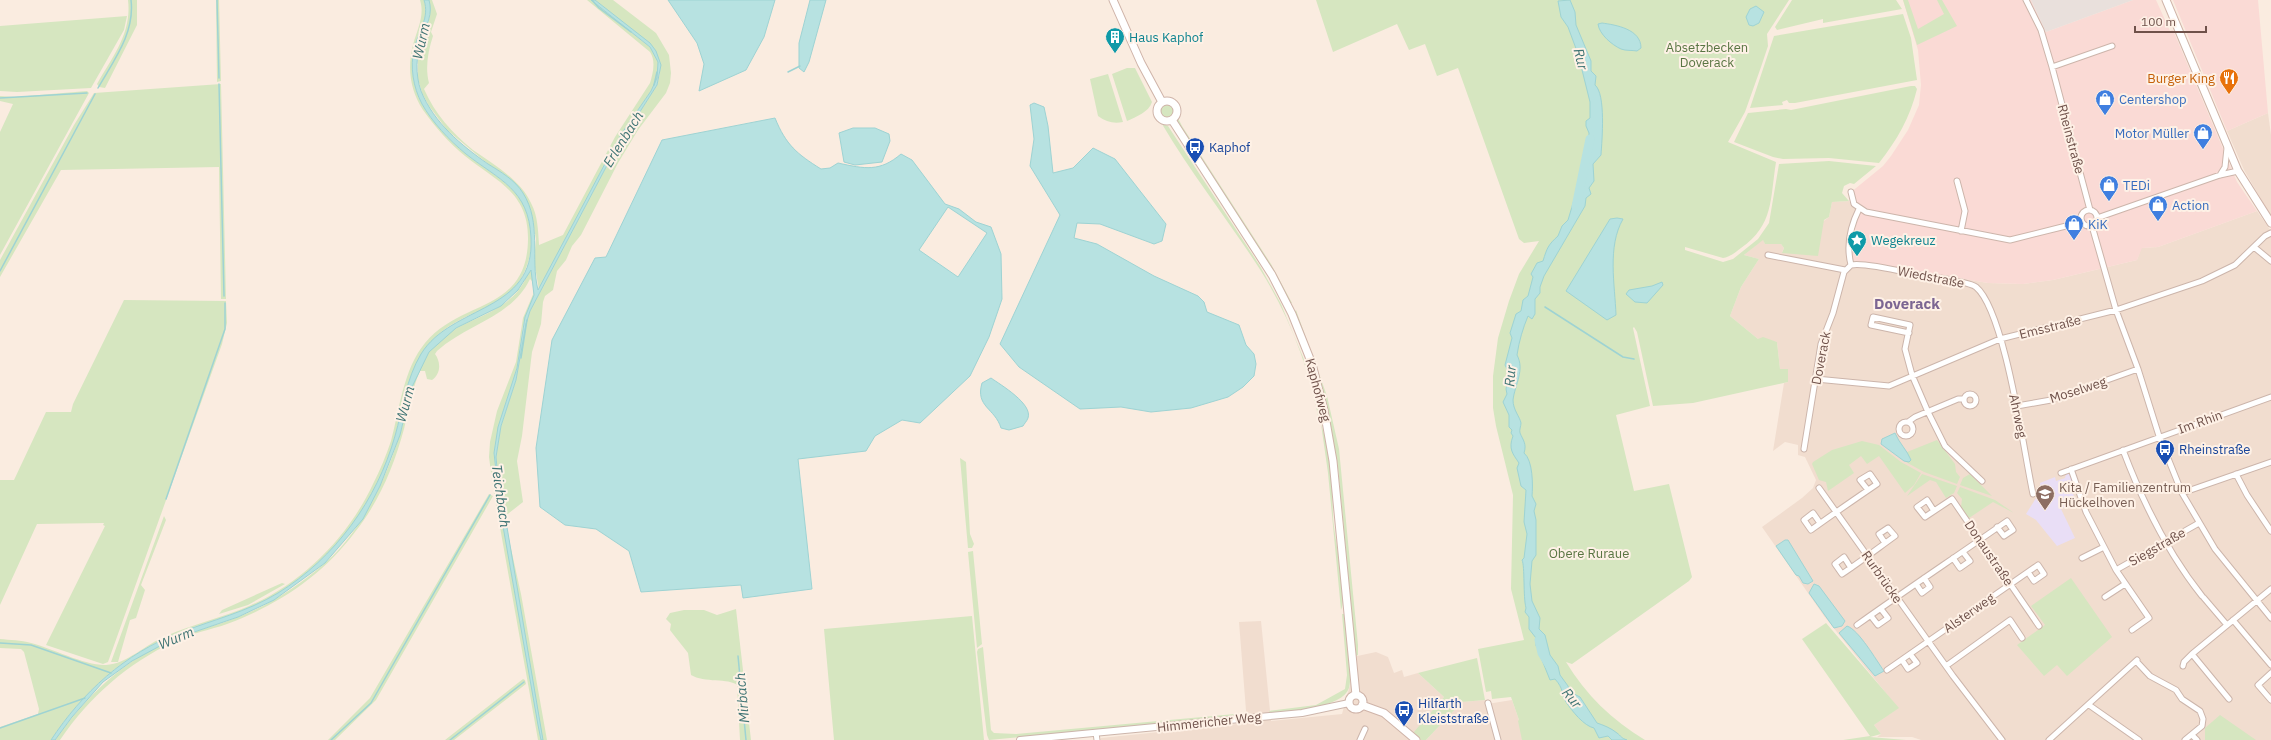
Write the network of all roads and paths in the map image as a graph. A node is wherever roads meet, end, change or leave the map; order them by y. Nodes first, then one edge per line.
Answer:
1 (1113, 0) edge
2 (2026, 0) edge
3 (2166, 0) edge
4 (2112, 46) dead end
5 (2052, 67) junction
6 (1162, 102) junction
7 (1172, 120) junction
8 (2227, 147) junction
9 (2238, 171) junction
10 (2220, 175) junction
11 (1956, 181) dead end
12 (1851, 192) dead end
13 (1859, 209) junction
14 (2090, 210) junction
15 (2097, 218) junction
16 (2082, 222) junction
17 (2271, 224) edge
18 (2092, 226) junction
19 (1961, 231) junction
20 (2271, 233) edge
21 (2254, 247) junction
22 (1768, 255) dead end
23 (2271, 261) edge
24 (1851, 265) junction
25 (1845, 270) junction
26 (2116, 310) junction
27 (1908, 333) junction
28 (2000, 339) junction
29 (2138, 369) junction
30 (1912, 375) junction
31 (1816, 379) junction
32 (2271, 397) edge
33 (1964, 399) dead end
34 (2017, 406) junction
35 (1928, 412) junction
36 (1908, 422) dead end
37 (2159, 436) junction
38 (1804, 449) dead end
39 (2123, 450) junction
40 (2271, 462) edge
41 (2071, 469) junction
42 (2061, 473) dead end
43 (2236, 474) junction
44 (1982, 481) dead end
45 (1819, 488) dead end
46 (1868, 490) dead end
47 (2182, 493) junction
48 (2033, 494) dead end
49 (1934, 511) dead end
50 (1836, 512) junction
51 (1820, 523) dead end
52 (2199, 523) junction
53 (1998, 527) dead end
54 (2271, 531) edge
55 (1979, 540) junction
56 (2165, 542) junction
57 (1885, 543) dead end
58 (2104, 547) junction
59 (1963, 552) junction
60 (1868, 556) junction
61 (1953, 558) junction
62 (2082, 558) dead end
63 (1851, 568) dead end
64 (2116, 570) junction
65 (2028, 572) dead end
66 (1924, 578) junction
67 (1916, 584) junction
68 (2010, 584) junction
69 (2125, 584) junction
70 (2271, 589) edge
71 (2105, 596) dead end
72 (1897, 597) junction
73 (2256, 600) junction
74 (1881, 608) junction
75 (1871, 616) junction
76 (2271, 618) edge
77 (2233, 620) junction
78 (2227, 625) junction
79 (1857, 626) dead end
80 (2039, 626) dead end
81 (2132, 630) dead end
82 (2022, 638) dead end
83 (1928, 641) junction
84 (1910, 654) junction
85 (2192, 654) junction
86 (1902, 660) junction
87 (2271, 665) edge
88 (1946, 666) junction
89 (2183, 666) dead end
90 (1887, 670) dead end
91 (2271, 673) edge
92 (1356, 695) junction
93 (2230, 699) dead end
94 (2271, 700) edge
95 (1349, 703) junction
96 (1488, 703) dead end
97 (1362, 705) junction
98 (2089, 705) junction
99 (1365, 729) dead end
100 (1096, 733) junction
101 (2192, 735) junction
102 (1406, 737) edge
103 (1020, 740) edge
104 (1097, 740) edge
105 (1360, 740) edge
106 (1416, 740) edge
107 (1498, 740) edge
108 (2002, 740) edge
109 (2049, 740) edge
110 (2139, 740) edge
111 (2186, 740) edge
112 (2197, 740) edge

1 - 6 main road
2 - 5 street, Rheinstraße
3 - 8 main road
4 - 5 street
5 - 14 street, Rheinstraße
6 - 7 main road
6 - 7 main road, Kaphofweg
7 - 92 main road, Kaphofweg
8 - 9 main road
8 - 10 street
9 - 10 street
9 - 17 main road
10 - 15 street
11 - 19 street
12 - 13 street
13 - 19 street
13 - 24 street
14 - 15 street, Rheinstraße
14 - 16 street
15 - 18 street
16 - 18 street
16 - 19 street
18 - 26 street
20 - 21 street, Emsstraße
21 - 23 street
21 - 26 street, Emsstraße
22 - 25 street
24 - 25 street
24 - 28 street, Wiedstraße
25 - 31 street, Doverack
26 - 28 street, Emsstraße
26 - 29 street
27 - 27 street
27 - 30 street
28 - 30 street, Emsstraße
28 - 34 street, Ahrweg
29 - 34 street, Moselweg
29 - 37 street
30 - 31 street, Emsstraße
30 - 35 street
31 - 38 street, Doverack
32 - 37 street, Im Rhin
33 - 35 street
34 - 48 street, Ahrweg
35 - 36 street
35 - 44 street
37 - 39 street, Im Rhin
37 - 47 street
39 - 41 street, Im Rhin
39 - 56 street
40 - 43 street
41 - 42 street, Im Rhin
41 - 58 street
43 - 47 street
43 - 54 street
45 - 50 street, Rurbrücke
46 - 50 street
47 - 52 street
49 - 55 street, Donaustraße
50 - 51 street
50 - 60 street, Rurbrücke
52 - 56 street, Siegstraße
52 - 73 street
53 - 55 street
55 - 59 street
55 - 68 street, Donaustraße
56 - 64 street, Siegstraße
56 - 78 street
57 - 60 street
58 - 62 street
58 - 64 street
59 - 61 street
59 - 61 street
60 - 63 street
60 - 72 street, Rurbrücke
61 - 66 street
64 - 69 street
65 - 68 street, Alsterweg
66 - 67 street
66 - 67 street
67 - 72 street
68 - 80 street, Donaustraße
68 - 83 street, Alsterweg
69 - 71 street
69 - 81 street
70 - 73 street
72 - 74 street
72 - 83 street, Rurbrücke
73 - 76 street
73 - 77 street
74 - 75 street
74 - 75 street
75 - 79 street
77 - 78 street
77 - 87 street
78 - 85 street
82 - 88 street
83 - 84 street, Alsterweg
83 - 88 street, Rurbrücke
84 - 86 street, Alsterweg
84 - 86 street
85 - 89 street
85 - 93 street
86 - 90 street, Alsterweg
88 - 108 street, Rurbrücke
91 - 94 street
92 - 95 main road
92 - 97 main road
95 - 97 main road
95 - 100 street, Himmericher Weg
96 - 107 street
97 - 102 main road
98 - 101 street
98 - 109 street
98 - 110 street
99 - 105 street
100 - 103 street, Himmericher Weg
100 - 104 street
101 - 111 street
101 - 112 street
102 - 106 main road

